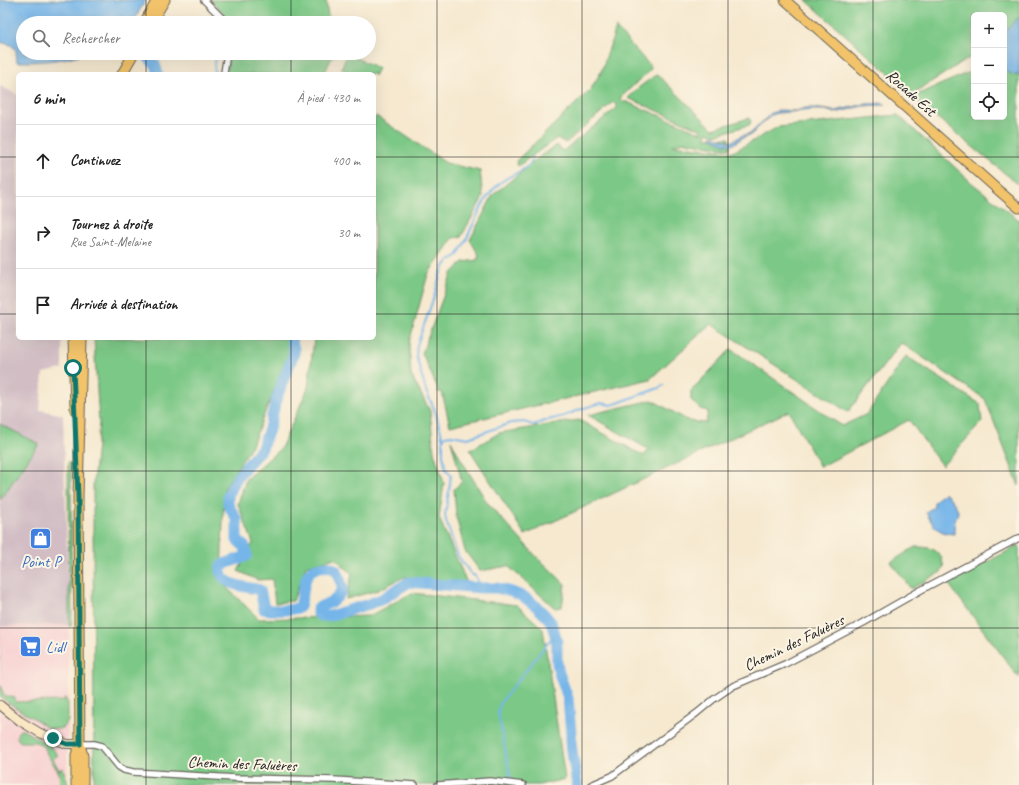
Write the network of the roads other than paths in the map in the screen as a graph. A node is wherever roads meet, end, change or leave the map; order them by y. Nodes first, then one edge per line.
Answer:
1 (157, 0) edge
2 (165, 0) edge
3 (204, 0) edge
4 (784, 0) edge
5 (148, 16) edge
6 (155, 16) edge
7 (220, 16) edge
8 (123, 60) edge
9 (130, 60) edge
10 (226, 60) edge
11 (117, 72) edge
12 (123, 72) edge
13 (224, 72) edge
14 (1019, 208) edge
15 (73, 340) edge
16 (82, 340) edge
17 (78, 497) junction
18 (1019, 538) edge
19 (0, 706) edge
20 (80, 744) junction
21 (76, 785) edge
22 (83, 785) edge
23 (415, 785) edge
24 (438, 785) edge
25 (523, 785) edge
26 (592, 785) edge

1 - 5 main road
2 - 6 main road
3 - 7 street
4 - 14 main road, Rocade Est
8 - 11 main road
9 - 12 main road
10 - 13 street
15 - 17 main road
16 - 17 main road
17 - 20 main road
18 - 26 street, Chemin des Faluères
19 - 20 main road
20 - 21 main road
20 - 22 main road
20 - 23 street, Chemin des Faluères
24 - 25 street

